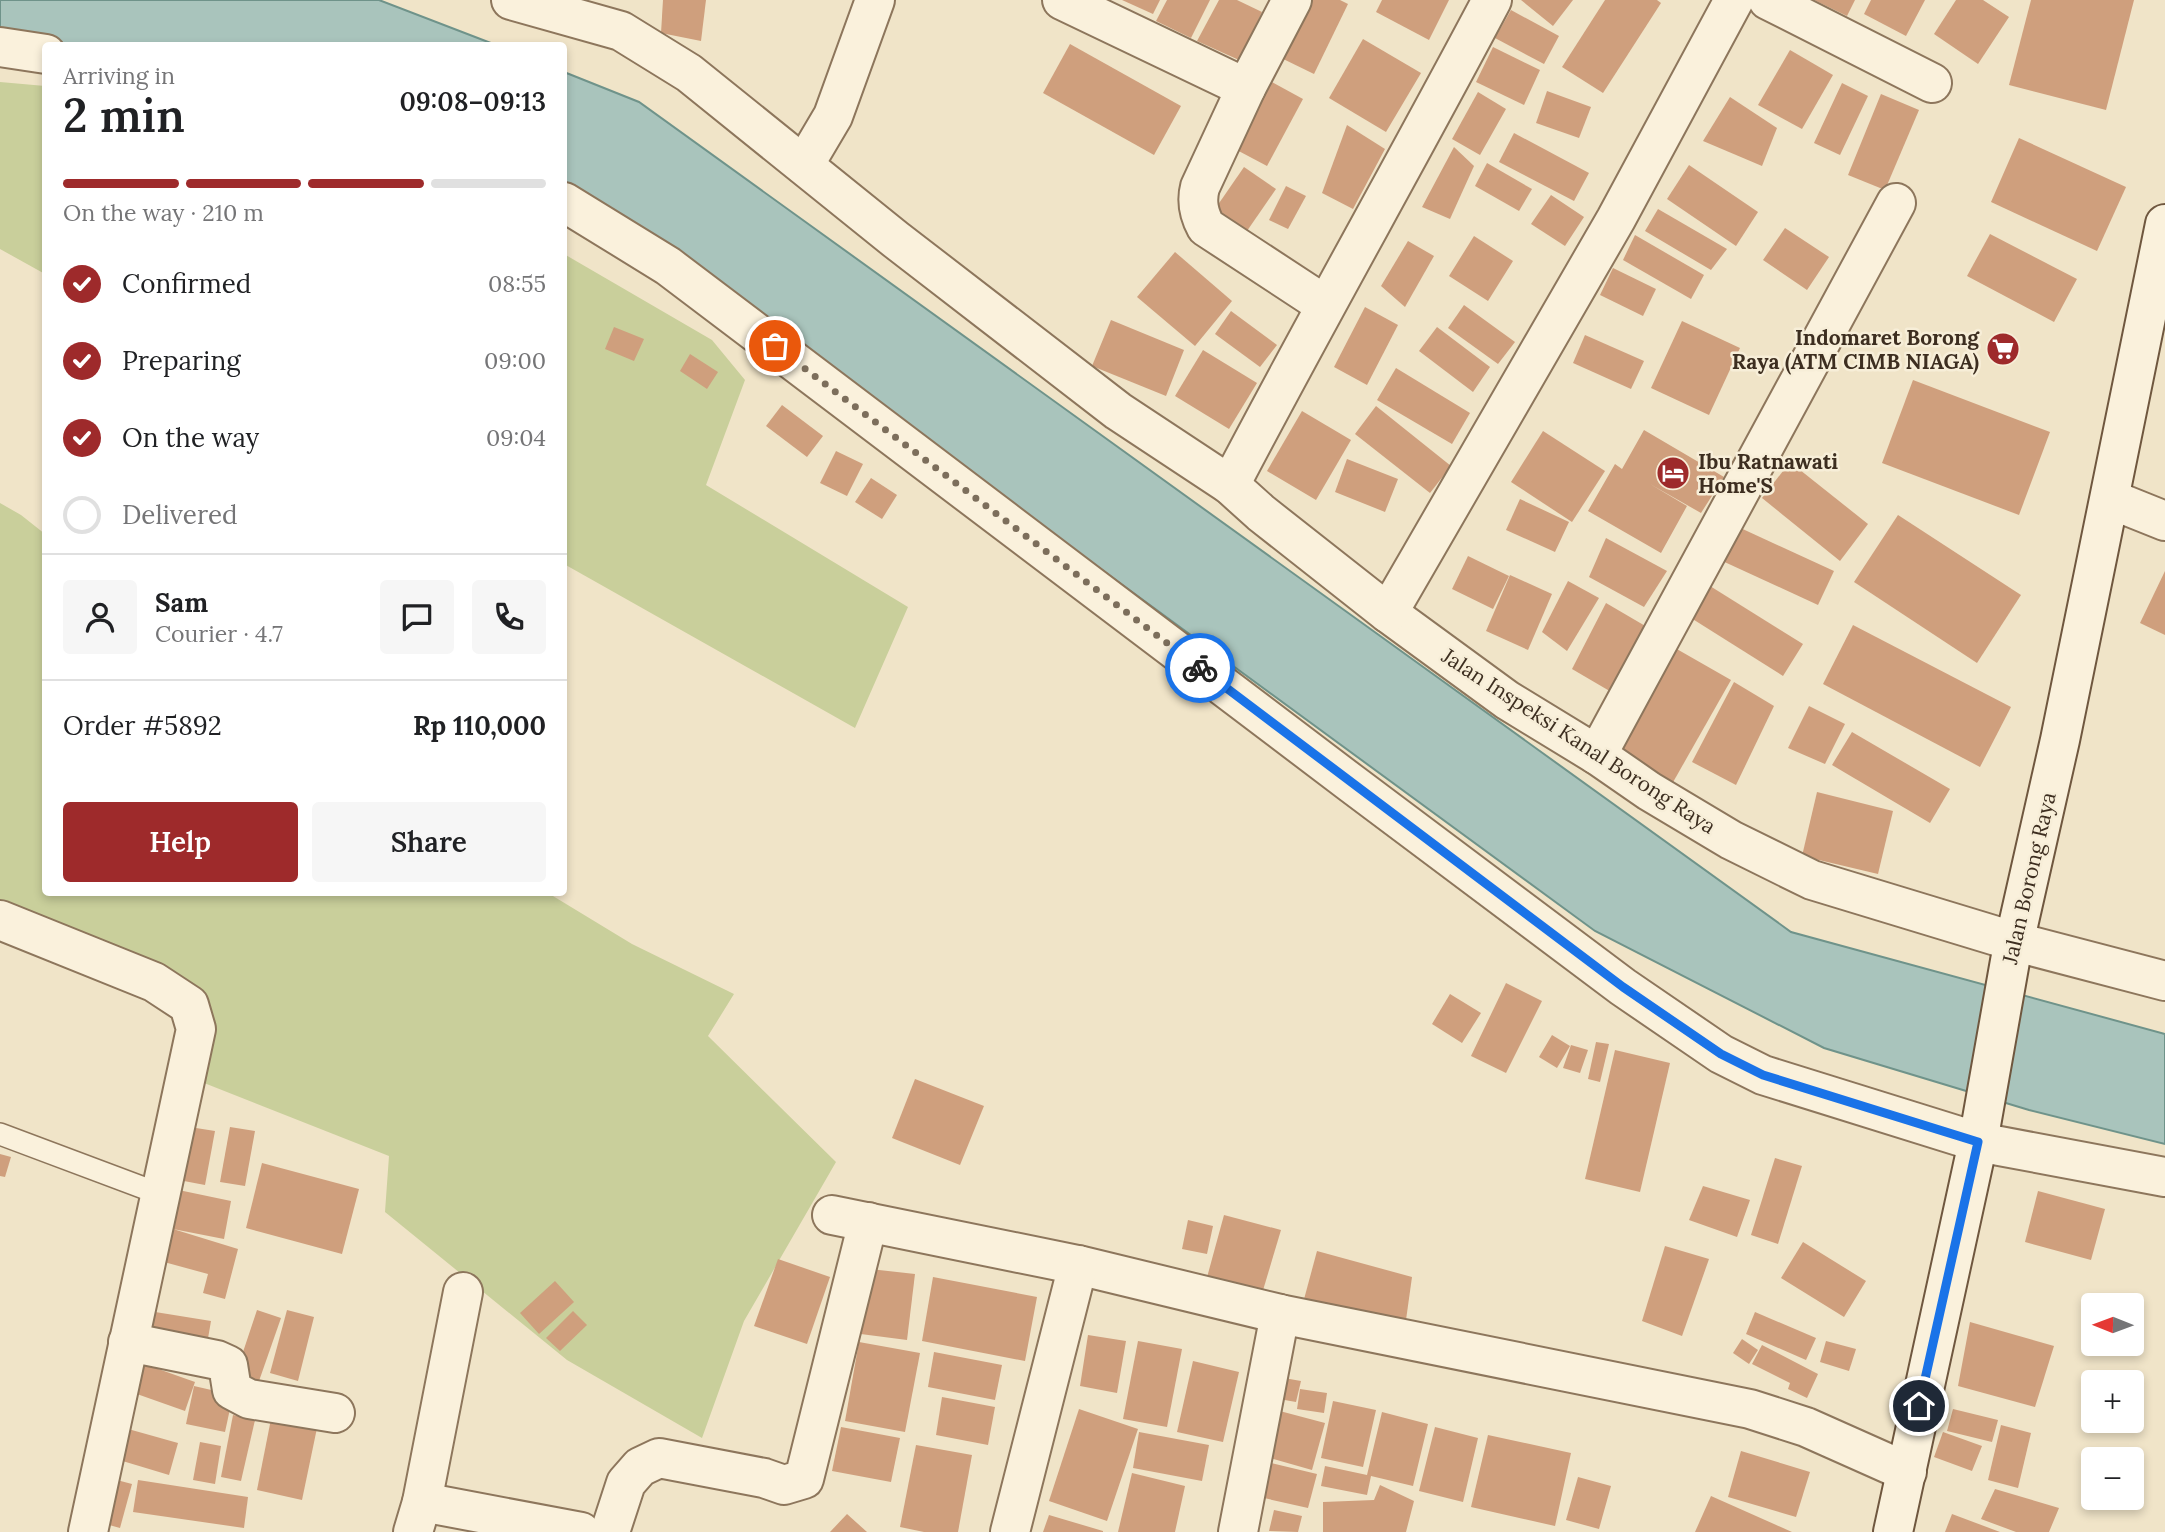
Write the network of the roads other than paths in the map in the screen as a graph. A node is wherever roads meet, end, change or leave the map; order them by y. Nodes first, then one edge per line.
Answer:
1 (511, 0) edge
2 (875, 0) edge
3 (1062, 0) edge
4 (1292, 0) edge
5 (1492, 0) edge
6 (1734, 0) edge
7 (1768, 0) edge
8 (623, 15) edge
9 (0, 47) edge
10 (42, 53) edge
11 (1932, 83) dead end
12 (1246, 88) junction
13 (804, 166) junction
14 (1896, 203) dead end
15 (567, 204) edge
16 (2165, 224) edge
17 (1325, 305) junction
18 (1230, 485) junction
19 (2110, 499) junction
20 (2165, 521) edge
21 (1388, 612) junction
22 (1597, 755) junction
23 (0, 920) edge
24 (2013, 951) junction
25 (2165, 981) edge
26 (1981, 1126) junction
27 (0, 1134) edge
28 (2165, 1177) edge
29 (160, 1194) junction
30 (1078, 1265) junction
31 (463, 1292) dead end
32 (1280, 1314) junction
33 (128, 1342) junction
34 (335, 1413) dead end
35 (1907, 1472) junction
36 (417, 1517) edge
37 (88, 1532) edge
38 (581, 1532) edge
39 (610, 1532) edge
40 (1010, 1532) edge
41 (1238, 1532) edge
42 (1893, 1532) edge

1 - 8 street, Jalan Inspeksi Kanal Borong Raya
2 - 13 street
3 - 12 street
4 - 12 street
5 - 17 street
6 - 21 street
7 - 11 street
8 - 13 street, Jalan Inspeksi Kanal Borong Raya
9 - 10 street
12 - 17 street
13 - 18 street, Jalan Inspeksi Kanal Borong Raya
14 - 22 street
15 - 26 street
16 - 19 street, Jalan Borong Raya
17 - 18 street
18 - 21 street, Jalan Inspeksi Kanal Borong Raya
19 - 20 street
19 - 24 street, Jalan Borong Raya
21 - 22 street, Jalan Inspeksi Kanal Borong Raya
22 - 24 street, Jalan Inspeksi Kanal Borong Raya
23 - 29 street
24 - 25 street, Jalan Inspeksi Kanal Borong Raya
24 - 26 street, Jalan Borong Raya
26 - 28 street
26 - 35 street, Jalan Borong Raya
27 - 29 lane
29 - 33 street
30 - 32 street
30 - 39 street
30 - 40 street
31 - 36 street
32 - 35 street
32 - 41 street
33 - 34 street
33 - 37 street
35 - 42 street, Jalan Borong Raya
36 - 38 street

